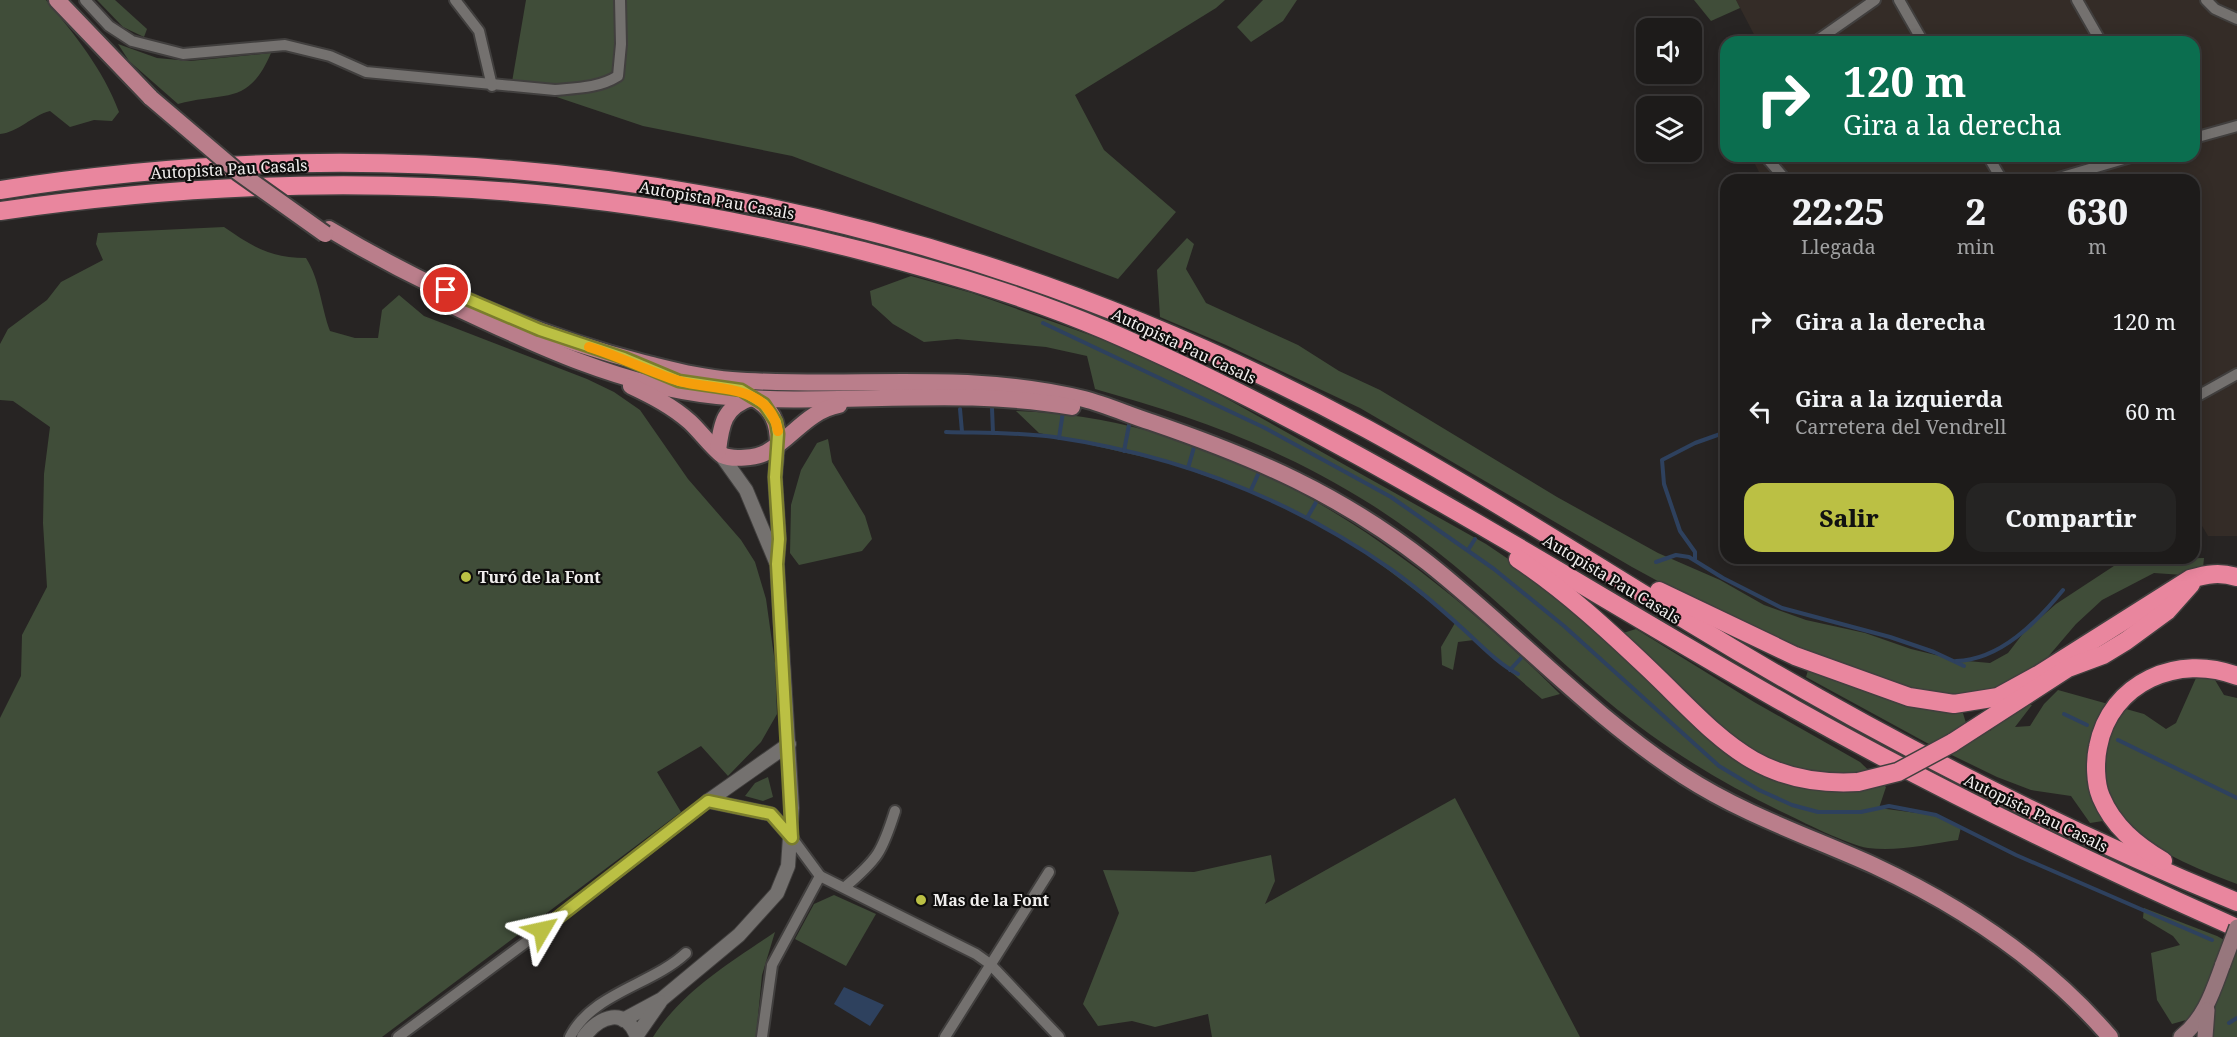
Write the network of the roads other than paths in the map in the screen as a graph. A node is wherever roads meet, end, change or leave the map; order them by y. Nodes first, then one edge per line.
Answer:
1 (57, 0) edge
2 (66, 0) edge
3 (85, 0) edge
4 (455, 0) edge
5 (620, 0) edge
6 (1875, 0) edge
7 (1899, 0) edge
8 (2077, 0) edge
9 (2206, 0) edge
10 (2237, 19) edge
11 (1824, 36) edge
12 (1920, 36) edge
13 (2098, 36) edge
14 (492, 86) junction
15 (154, 97) junction
16 (2237, 126) edge
17 (2200, 136) edge
18 (1770, 162) edge
19 (2117, 162) edge
20 (1780, 174) edge
21 (2083, 174) edge
22 (0, 190) edge
23 (0, 211) edge
24 (327, 231) junction
25 (424, 292) junction
26 (624, 358) junction
27 (2237, 374) edge
28 (883, 382) junction
29 (2200, 393) edge
30 (751, 398) junction
31 (867, 400) junction
32 (1155, 423) junction
33 (778, 444) junction
34 (719, 453) junction
35 (1468, 517) junction
36 (1586, 557) junction
37 (777, 564) junction
38 (2237, 577) edge
39 (2237, 583) edge
40 (2237, 676) edge
41 (789, 744) junction
42 (708, 801) junction
43 (895, 811) dead end
44 (792, 838) junction
45 (1049, 872) dead end
46 (820, 876) junction
47 (2190, 883) junction
48 (845, 887) junction
49 (2237, 902) edge
50 (2237, 928) edge
51 (686, 953) dead end
52 (990, 964) junction
53 (662, 999) junction
54 (2209, 1001) junction
55 (623, 1020) junction
56 (2106, 1032) edge
57 (637, 1036) edge
58 (398, 1037) edge
59 (570, 1037) edge
60 (584, 1037) edge
61 (762, 1037) edge
62 (945, 1037) edge
63 (1059, 1037) edge
64 (2117, 1037) edge
65 (2181, 1037) edge
66 (2205, 1037) edge

1 - 15 main road
2 - 15 main road
3 - 14 street
4 - 14 street
5 - 14 street
6 - 11 street
7 - 12 street
8 - 13 street
9 - 10 street
15 - 24 main road
16 - 17 street
18 - 20 street
19 - 21 street
22 - 36 highway, Autopista Pau Casals
23 - 35 highway, Autopista Pau Casals
24 - 25 main road
24 - 26 main road
25 - 30 main road
25 - 34 main road
26 - 28 main road
26 - 30 main road
27 - 29 street
28 - 30 main road
28 - 32 main road
30 - 31 main road
30 - 33 main road
30 - 34 main road
31 - 32 main road
31 - 33 main road
32 - 56 main road
33 - 34 main road
33 - 37 street
34 - 37 street
35 - 39 highway, bridge
35 - 50 highway, Autopista Pau Casals
36 - 38 highway
36 - 47 highway, Autopista Pau Casals
37 - 41 street
40 - 47 highway
41 - 42 street
41 - 44 street
42 - 44 street
42 - 58 street
43 - 48 street
44 - 46 street
44 - 53 street
45 - 52 street
46 - 48 street
46 - 61 street
47 - 49 highway, Autopista Pau Casals
48 - 52 street
50 - 54 main road, bridge
51 - 59 street
52 - 62 street
52 - 63 street
53 - 55 street
53 - 57 street
54 - 65 main road
54 - 66 main road
55 - 57 street
55 - 60 street
56 - 64 main road

